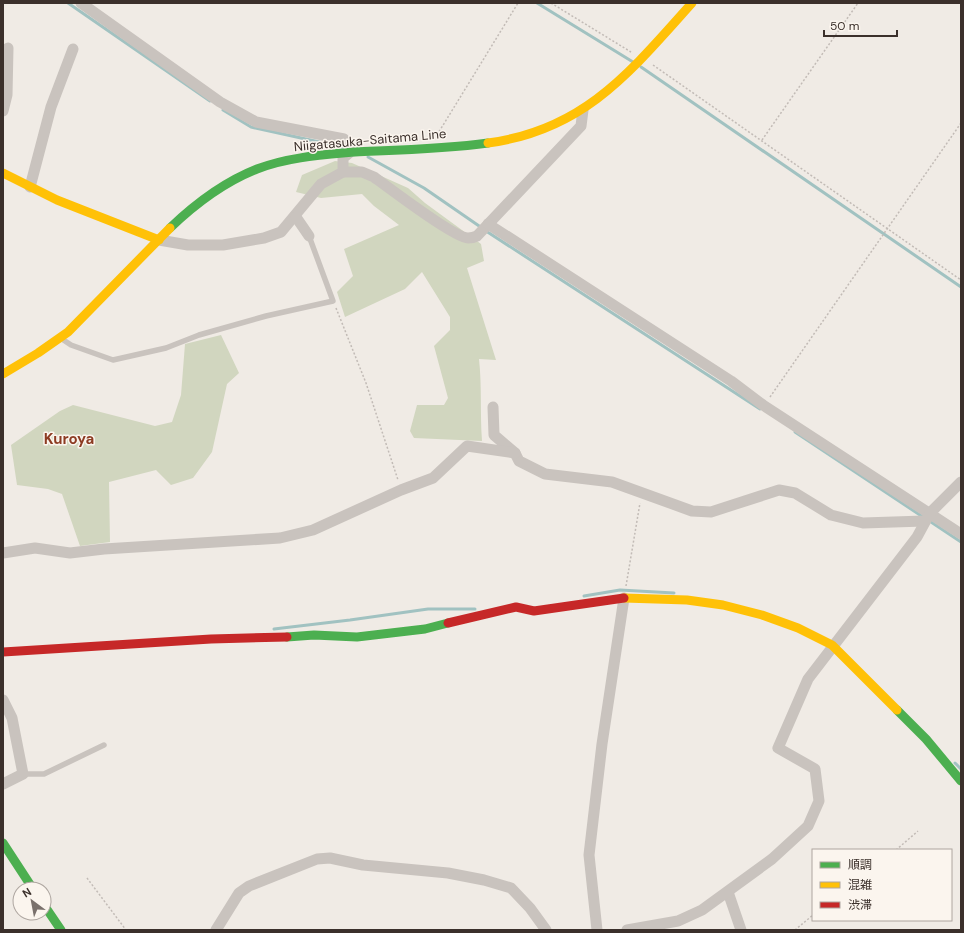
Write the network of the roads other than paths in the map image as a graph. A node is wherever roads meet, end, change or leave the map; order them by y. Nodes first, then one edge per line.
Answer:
1 (81, 3) edge
2 (692, 3) edge
3 (8, 48) dead end
4 (73, 49) dead end
5 (584, 110) junction
6 (3, 111) edge
7 (348, 153) junction
8 (343, 172) junction
9 (3, 173) edge
10 (30, 187) junction
11 (296, 217) junction
12 (488, 224) junction
13 (309, 236) joint
14 (159, 240) junction
15 (60, 338) junction
16 (3, 374) edge
17 (493, 407) dead end
18 (515, 453) junction
19 (961, 482) edge
20 (927, 517) junction
21 (961, 534) edge
22 (3, 553) edge
23 (624, 598) junction
24 (832, 645) junction
25 (3, 652) edge
26 (3, 700) edge
27 (104, 745) dead end
28 (23, 774) junction
29 (961, 781) edge
30 (3, 784) edge
31 (3, 843) edge
32 (28, 881) edge
33 (728, 892) junction
34 (52, 917) edge
35 (61, 930) edge
36 (216, 930) edge
37 (546, 930) edge
38 (596, 930) edge
39 (627, 930) edge
40 (741, 930) edge

1 - 7 street
2 - 5 street, Niigatasuka-Saitama Line
3 - 6 street
4 - 10 street
5 - 7 street, Niigatasuka-Saitama Line
5 - 12 street
7 - 8 street
7 - 14 street, Niigatasuka-Saitama Line
8 - 11 street
8 - 12 street
9 - 10 street
10 - 14 street
11 - 13 street
11 - 14 street
12 - 20 street
13 - 15 lane
14 - 15 street, Niigatasuka-Saitama Line
15 - 16 street, Niigatasuka-Saitama Line
17 - 18 street
18 - 20 street
18 - 22 street
19 - 20 street
20 - 21 street
20 - 24 street
23 - 24 street
23 - 25 street
23 - 38 street
24 - 29 street
24 - 33 street
26 - 28 street
27 - 28 lane
28 - 30 street
31 - 32 street
33 - 39 street
33 - 40 street
34 - 35 street
36 - 37 street

